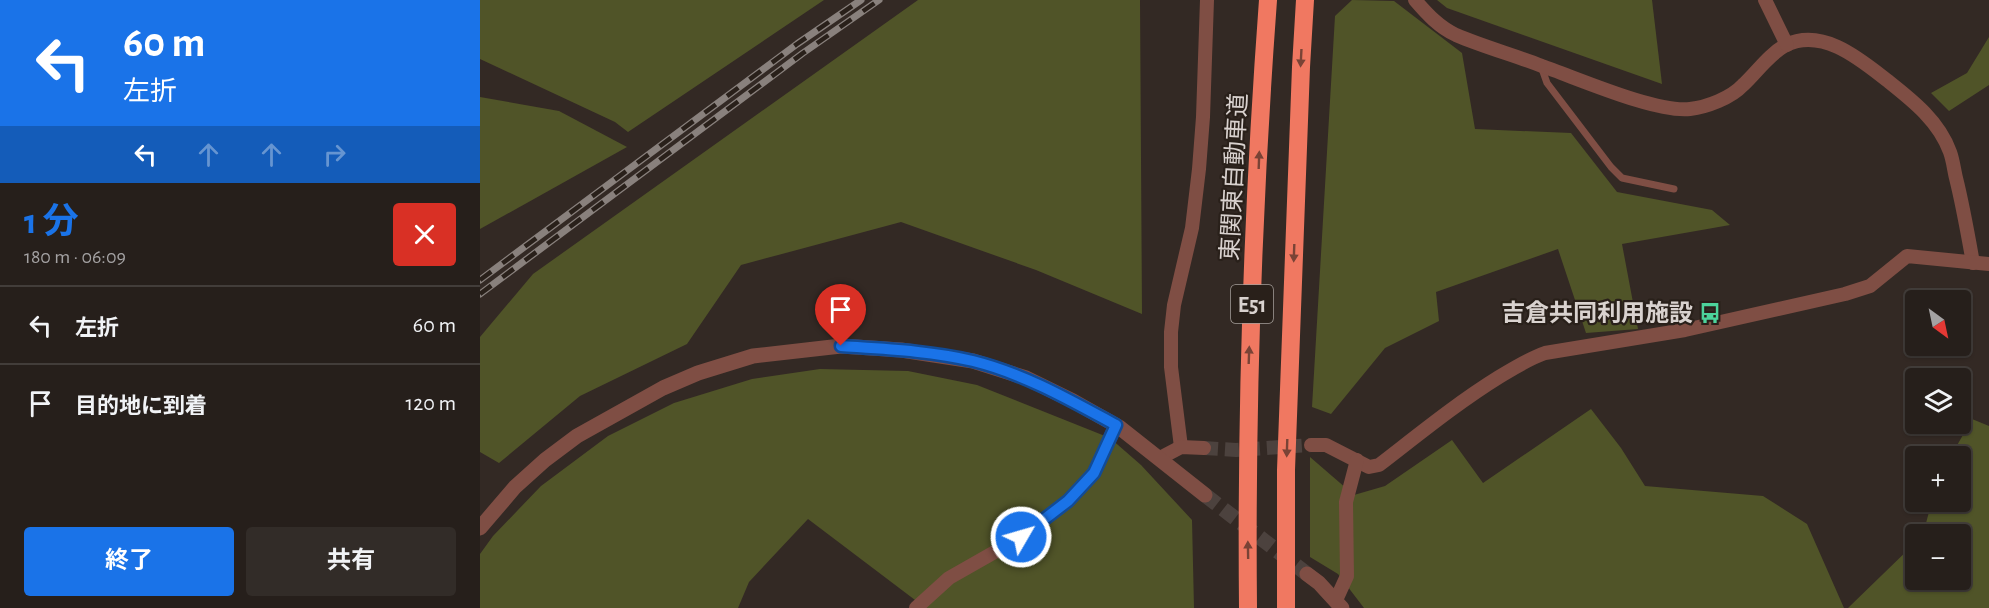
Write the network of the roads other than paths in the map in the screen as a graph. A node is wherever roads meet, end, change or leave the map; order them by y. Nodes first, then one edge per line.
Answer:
1 (1207, 0) edge
2 (1268, 0) edge
3 (1305, 0) edge
4 (1415, 0) edge
5 (1765, 0) edge
6 (1787, 45) junction
7 (1541, 65) junction
8 (1674, 189) dead end
9 (1973, 263) junction
10 (1989, 264) edge
11 (1116, 425) junction
12 (1311, 445) tunnel mouth
13 (1181, 447) junction
14 (1204, 448) tunnel mouth
15 (1160, 459) junction
16 (1357, 460) junction
17 (1205, 495) tunnel mouth
18 (480, 528) edge
19 (1307, 574) tunnel mouth
20 (1339, 604) edge
21 (916, 608) edge
22 (1248, 608) edge
23 (1286, 608) edge

1 - 13 street
22 -> 2 highway, 東関東自動車道 / E51
3 -> 23 highway, E51
4 - 7 street
5 - 6 street
6 - 7 street
6 - 9 street
7 - 8 lane
9 - 10 street
9 - 16 street
11 - 15 street
11 - 18 street
11 - 21 street
12 - 16 street
13 - 14 street
13 - 15 street
15 - 17 street
16 - 20 street
19 - 20 street

